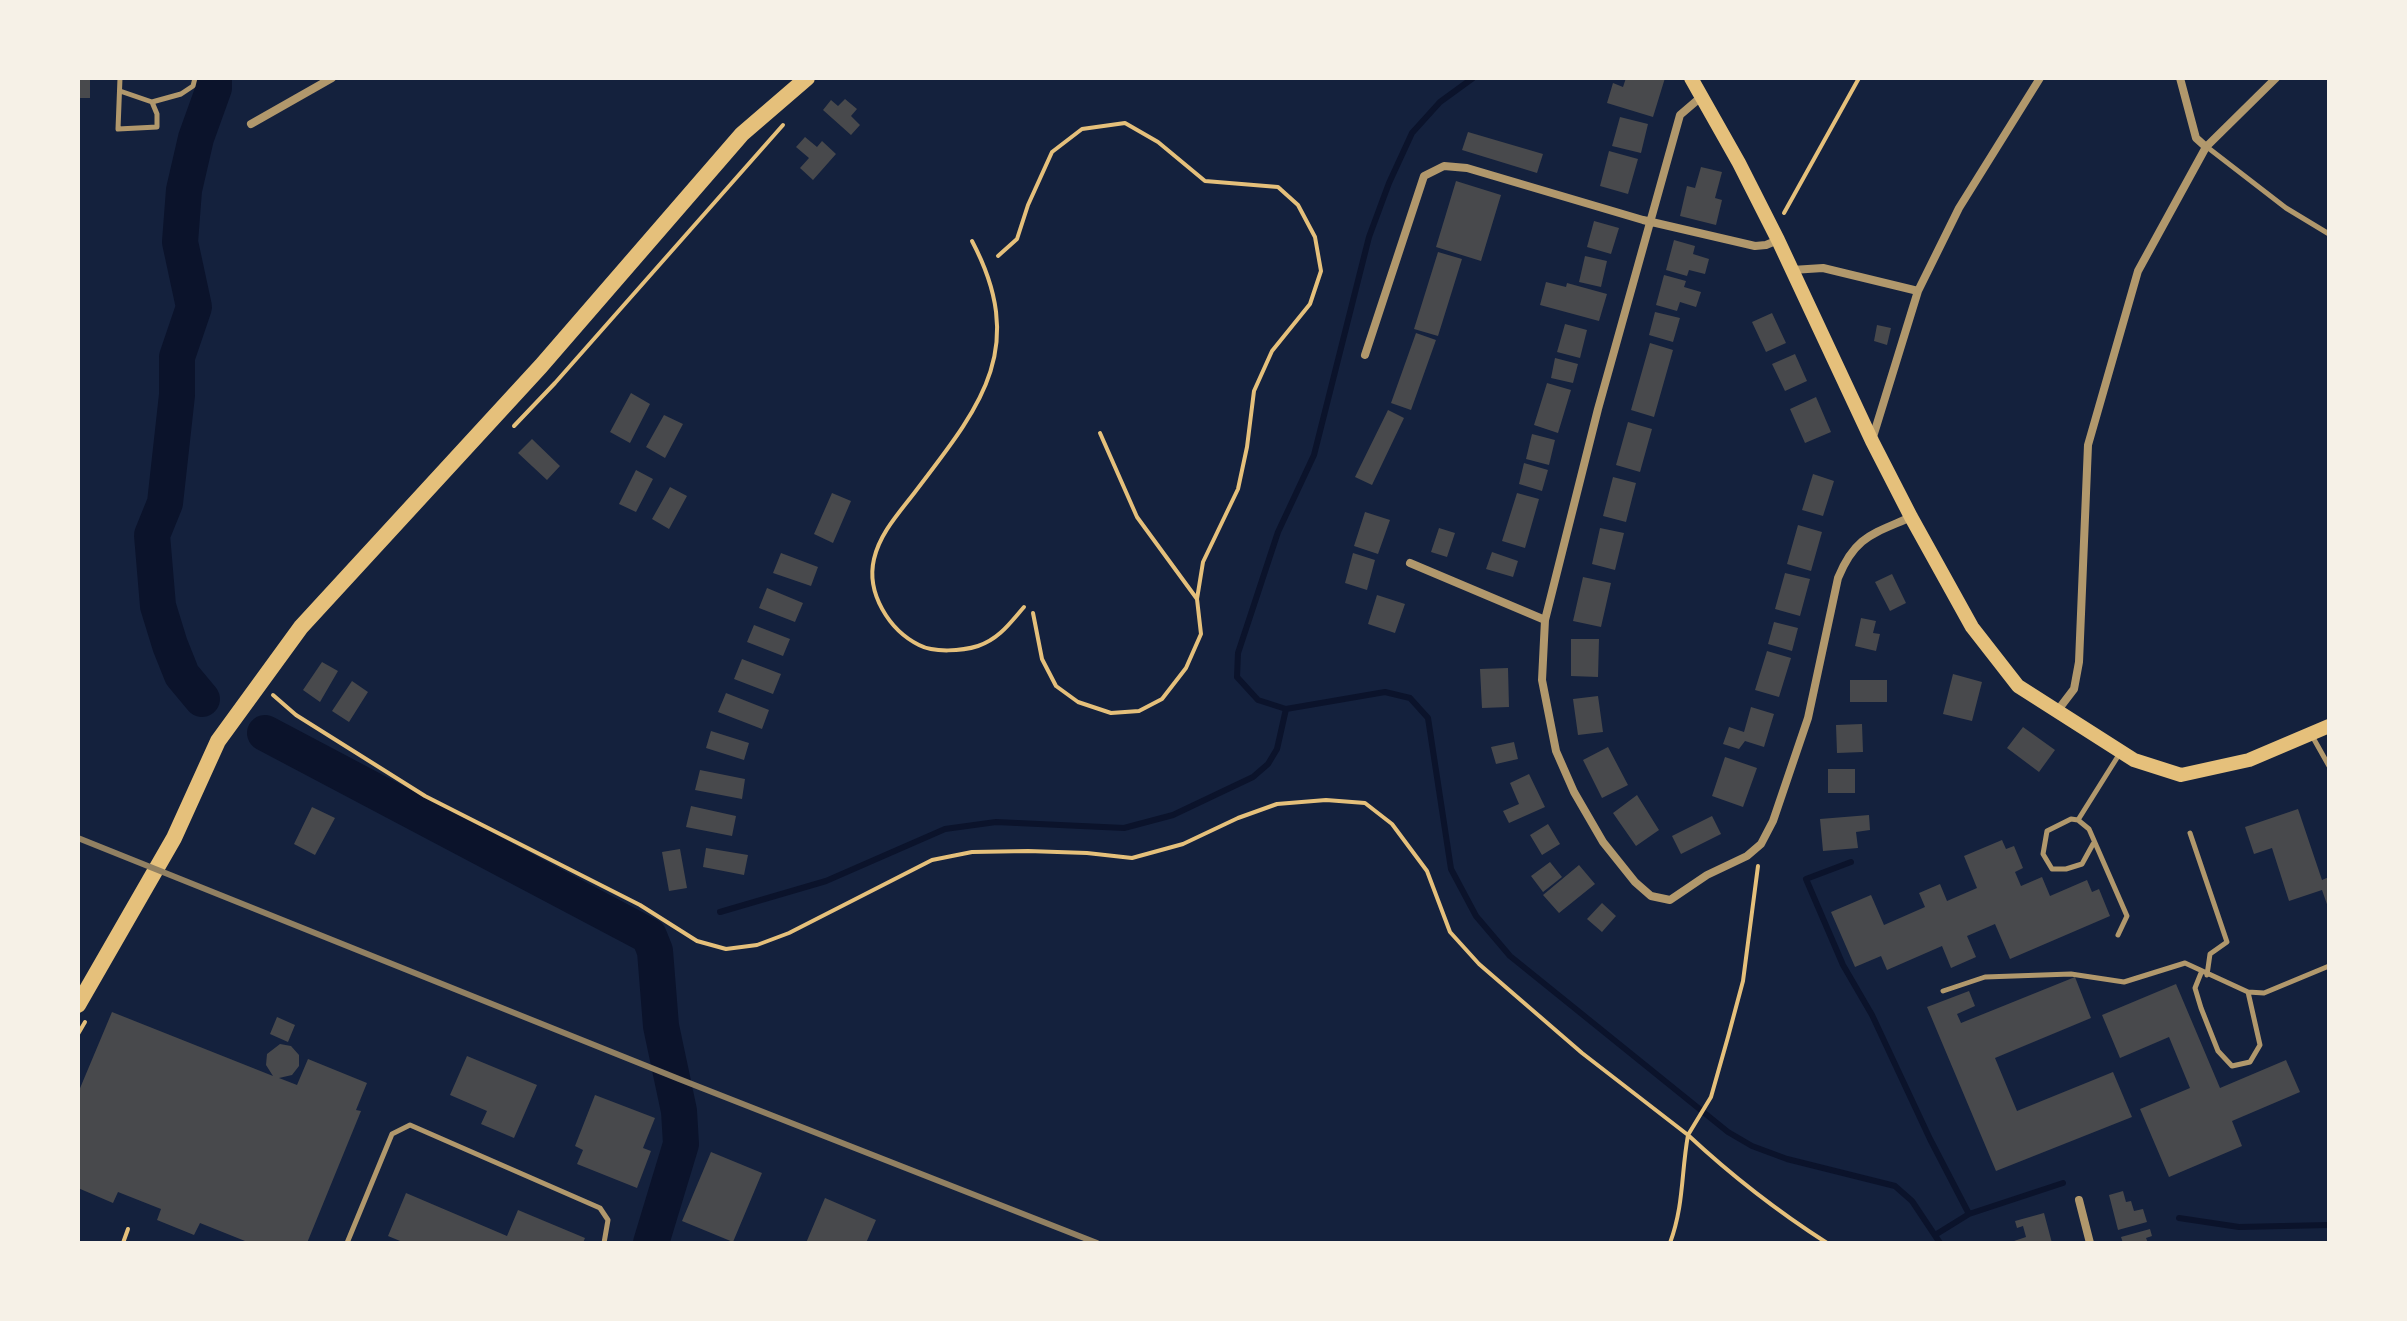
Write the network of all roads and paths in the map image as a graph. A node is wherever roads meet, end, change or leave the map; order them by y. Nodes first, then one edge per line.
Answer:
1 (120, 78) edge
2 (195, 78) edge
3 (332, 78) edge
4 (804, 78) edge
5 (1691, 78) edge
6 (1859, 78) edge
7 (2040, 78) edge
8 (2180, 78) edge
9 (2276, 78) edge
10 (120, 91) junction
11 (1701, 97) junction
12 (152, 102) junction
13 (792, 115) dead end
14 (251, 124) dead end
15 (2206, 147) junction
16 (1651, 222) junction
17 (1770, 224) junction
18 (2329, 234) edge
19 (1778, 240) junction
20 (972, 241) dead end
21 (998, 256) dead end
22 (1792, 270) junction
23 (1918, 291) junction
24 (1365, 355) dead end
25 (511, 429) dead end
26 (1100, 433) dead end
27 (1872, 441) junction
28 (1911, 517) junction
29 (1410, 563) dead end
30 (1197, 599) junction
31 (1024, 607) dead end
32 (1033, 613) dead end
33 (1545, 620) junction
34 (259, 683) junction
35 (2058, 710) junction
36 (2329, 726) edge
37 (2310, 733) junction
38 (2121, 752) junction
39 (2329, 766) edge
40 (2078, 820) junction
41 (2190, 833) dead end
42 (2093, 843) junction
43 (1761, 844) junction
44 (2118, 935) dead end
45 (2329, 966) edge
46 (2204, 974) junction
47 (1943, 991) dead end
48 (2248, 992) junction
49 (78, 1005) edge
50 (1688, 1135) junction
51 (2079, 1200) dead end
52 (128, 1229) dead end
53 (123, 1243) edge
54 (347, 1243) edge
55 (604, 1243) edge
56 (1670, 1243) edge
57 (1827, 1243) edge
58 (2090, 1243) edge

1 - 10 lane
2 - 12 lane
3 - 14 street
4 - 34 main road
5 - 11 main road
6 - 17 path
7 - 23 street
8 - 15 street
9 - 15 street
10 - 12 lane
10 - 12 lane
11 - 16 street
11 - 17 main road
13 - 25 path
15 - 18 lane
15 - 35 street
16 - 19 street
16 - 24 street
16 - 33 street
17 - 19 main road
19 - 22 main road
20 - 31 path
21 - 30 path
22 - 23 street
22 - 27 main road
23 - 27 street
26 - 30 path
27 - 28 main road
28 - 35 main road
28 - 43 street
29 - 33 street
30 - 32 path
33 - 43 street
34 - 49 main road
34 - 50 path
35 - 38 main road
36 - 37 main road
37 - 38 main road
37 - 39 lane
38 - 40 lane
40 - 42 lane
40 - 42 lane
41 - 46 lane
42 - 44 lane
43 - 50 path
45 - 48 lane
46 - 47 lane
46 - 48 lane
46 - 48 lane
50 - 56 path
50 - 57 path
51 - 58 street
52 - 53 path
54 - 55 lane

